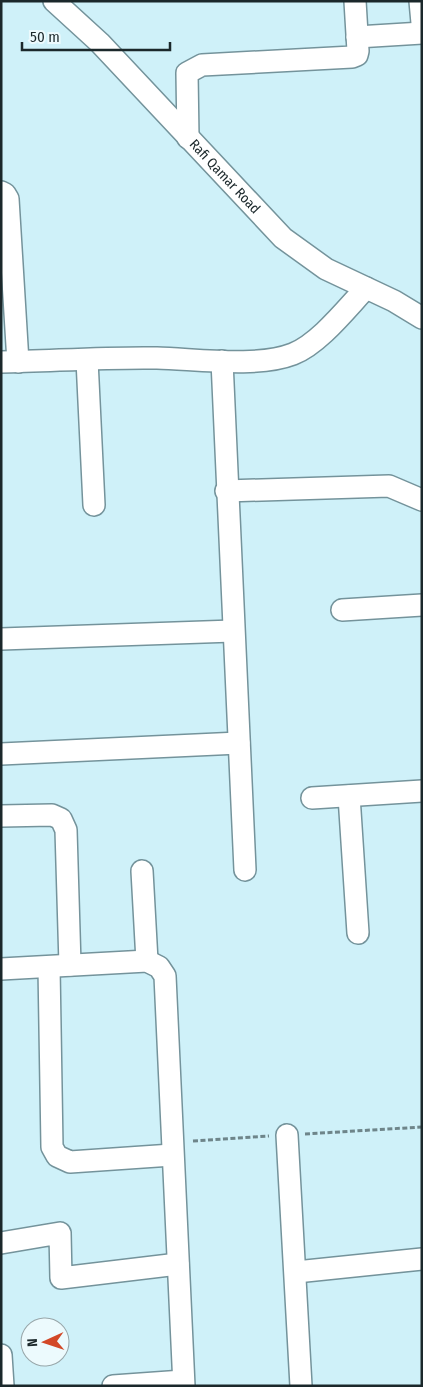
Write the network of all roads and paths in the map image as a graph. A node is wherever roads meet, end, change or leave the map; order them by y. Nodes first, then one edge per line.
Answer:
1 (54, 1) edge
2 (355, 1) edge
3 (420, 1) edge
4 (422, 24) edge
5 (422, 33) edge
6 (357, 37) junction
7 (188, 138) junction
8 (1, 192) edge
9 (366, 288) junction
10 (422, 318) edge
11 (87, 360) junction
12 (222, 361) junction
13 (10, 362) edge
14 (226, 491) junction
15 (422, 500) edge
16 (94, 504) dead end
17 (422, 605) edge
18 (342, 610) dead end
19 (233, 631) junction
20 (1, 639) edge
21 (238, 743) junction
22 (1, 754) edge
23 (422, 791) edge
24 (349, 796) junction
25 (312, 798) dead end
26 (1, 816) edge
27 (245, 870) dead end
28 (142, 871) dead end
29 (358, 933) dead end
30 (148, 961) junction
31 (49, 966) junction
32 (70, 966) junction
33 (1, 970) edge
34 (287, 1135) dead end
35 (172, 1155) junction
36 (1, 1243) edge
37 (422, 1259) edge
38 (178, 1264) junction
39 (296, 1272) junction
40 (1, 1355) edge
41 (183, 1384) edge
42 (3, 1386) edge
43 (113, 1386) edge
44 (301, 1386) edge

1 - 7 street, Rafi Qamar Road
2 - 6 street
3 - 4 street
5 - 6 street
6 - 7 street
7 - 9 street, Rafi Qamar Road
8 - 13 street
9 - 10 street, Rafi Qamar Road
9 - 12 street
11 - 12 street
11 - 13 street
11 - 16 street
12 - 14 street
14 - 15 street
14 - 19 street
17 - 18 street
19 - 20 street
19 - 21 street
21 - 22 street
21 - 27 street
23 - 24 street
24 - 25 street
24 - 29 street
26 - 32 street
28 - 30 street
30 - 32 street
30 - 35 street
31 - 32 street
31 - 33 street
31 - 35 street
34 - 39 street
35 - 38 street
36 - 38 street
37 - 39 street
38 - 41 street
39 - 44 street
40 - 42 street
41 - 43 street

